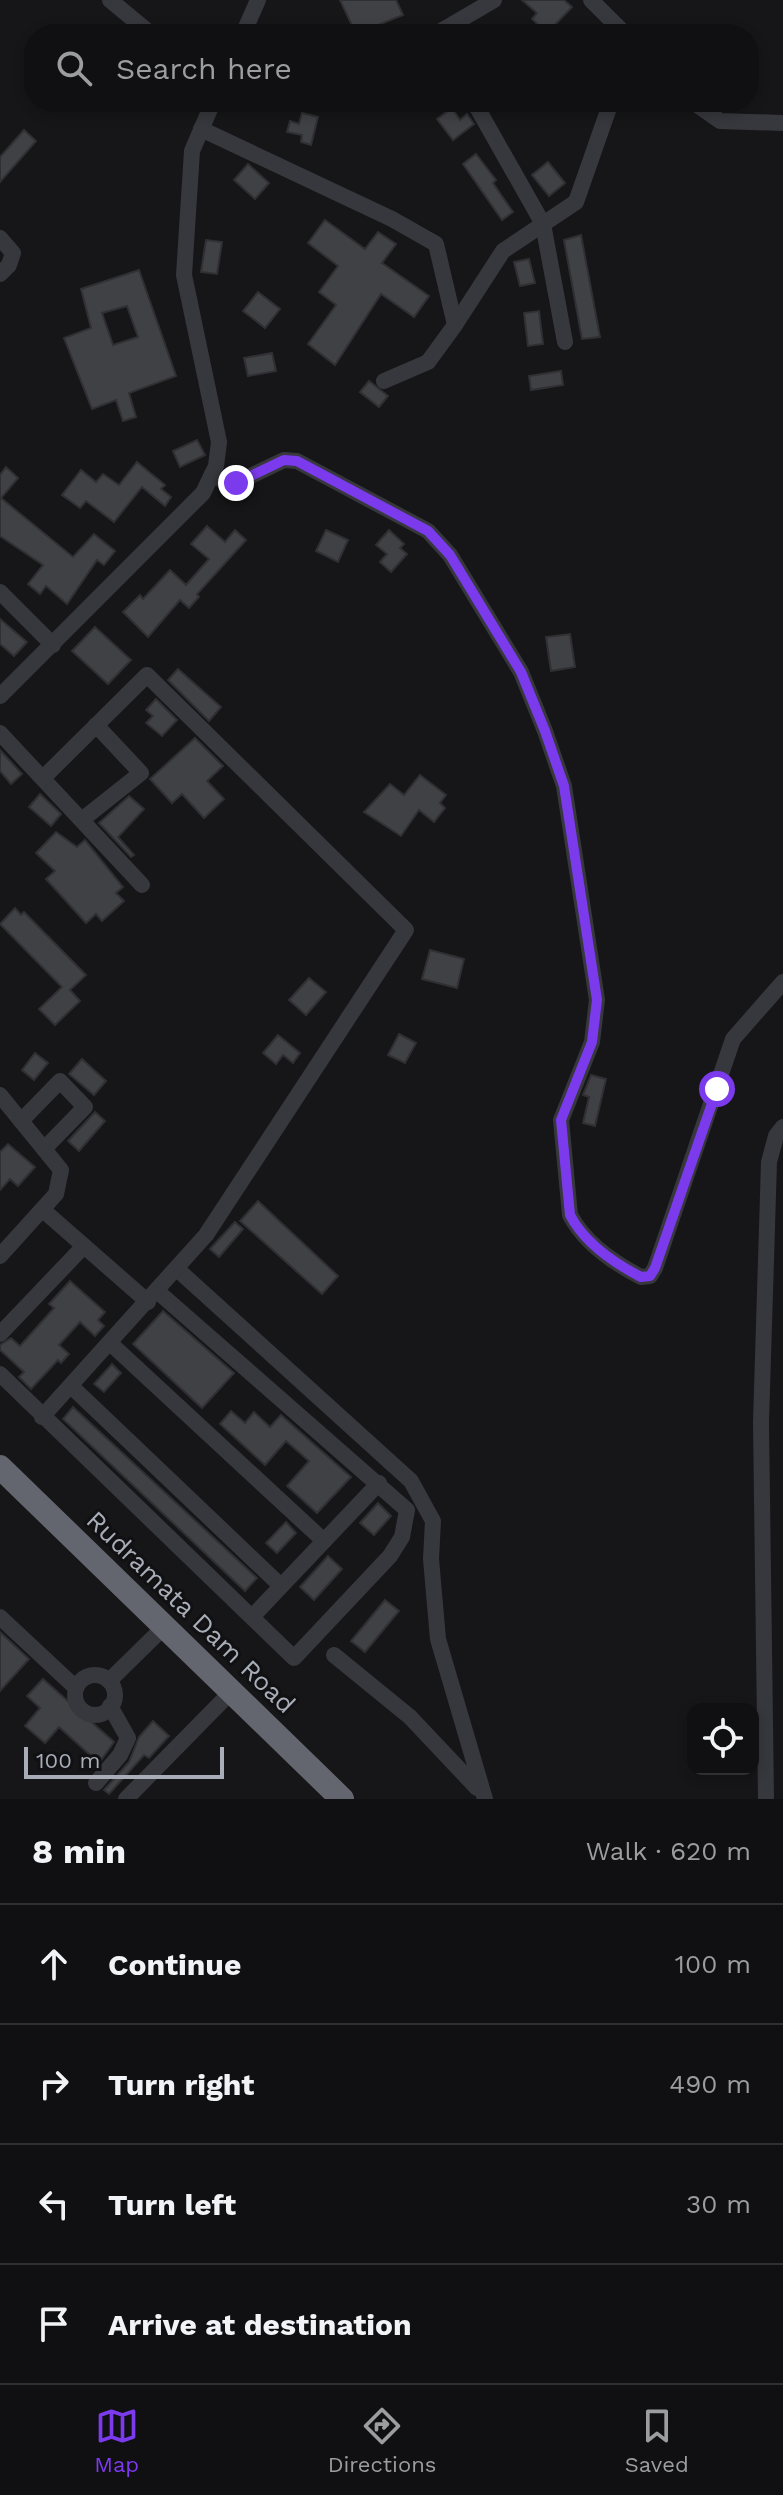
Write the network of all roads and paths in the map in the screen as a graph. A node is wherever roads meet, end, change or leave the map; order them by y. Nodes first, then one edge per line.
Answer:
1 (110, 0) edge
2 (258, 0) edge
3 (494, 0) edge
4 (591, 0) edge
5 (139, 24) edge
6 (247, 24) edge
7 (453, 24) edge
8 (615, 24) edge
9 (209, 112) edge
10 (480, 112) edge
11 (608, 112) edge
12 (707, 112) edge
13 (783, 123) edge
14 (201, 129) junction
15 (543, 224) junction
16 (0, 238) edge
17 (0, 274) edge
18 (455, 325) junction
19 (565, 342) dead end
20 (384, 381) dead end
21 (211, 476) junction
22 (0, 592) edge
23 (53, 645) junction
24 (0, 696) edge
25 (96, 725) junction
26 (0, 733) edge
27 (43, 778) junction
28 (83, 819) junction
29 (142, 885) dead end
30 (783, 982) edge
31 (0, 1095) edge
32 (21, 1121) junction
33 (783, 1127) edge
34 (44, 1149) junction
35 (43, 1210) junction
36 (84, 1246) junction
37 (0, 1256) edge
38 (177, 1269) junction
39 (152, 1296) junction
40 (0, 1334) edge
41 (110, 1343) junction
42 (0, 1374) edge
43 (71, 1386) junction
44 (42, 1417) junction
45 (0, 1467) edge
46 (379, 1483) junction
47 (324, 1541) junction
48 (281, 1586) junction
49 (252, 1617) junction
50 (1, 1620) edge
51 (165, 1626) junction
52 (334, 1655) dead end
53 (109, 1681) junction
54 (76, 1688) junction
55 (233, 1690) junction
56 (110, 1706) junction
57 (96, 1783) dead end
58 (485, 1797) edge
59 (126, 1799) edge
60 (342, 1799) edge
61 (766, 1799) edge

1 - 5 street
2 - 6 street
3 - 7 street
4 - 8 street
9 - 14 street
10 - 15 street
11 - 15 street
12 - 13 street
14 - 18 street
14 - 21 street
15 - 18 street
15 - 19 street
16 - 17 street
18 - 20 street
21 - 23 street
21 - 30 street
22 - 23 street
23 - 24 street
25 - 27 street
25 - 28 street
25 - 38 street
26 - 27 street
27 - 28 street
28 - 29 street
31 - 32 street
32 - 34 street
32 - 34 street
33 - 61 street
34 - 35 street
35 - 36 street
35 - 37 street
36 - 39 street
36 - 40 street
38 - 39 street
38 - 58 street
39 - 41 street
39 - 46 street
41 - 43 street
41 - 47 street
42 - 44 street
43 - 44 street
43 - 48 street
44 - 49 street
45 - 51 highway, Rudramata Dam Road
46 - 47 street
46 - 49 street
47 - 48 street
48 - 49 street
50 - 54 street
51 - 53 street
51 - 55 highway, Rudramata Dam Road
52 - 58 street
53 - 54 street
53 - 56 street
54 - 56 street
55 - 59 street
55 - 60 highway, Rudramata Dam Road
56 - 57 street

